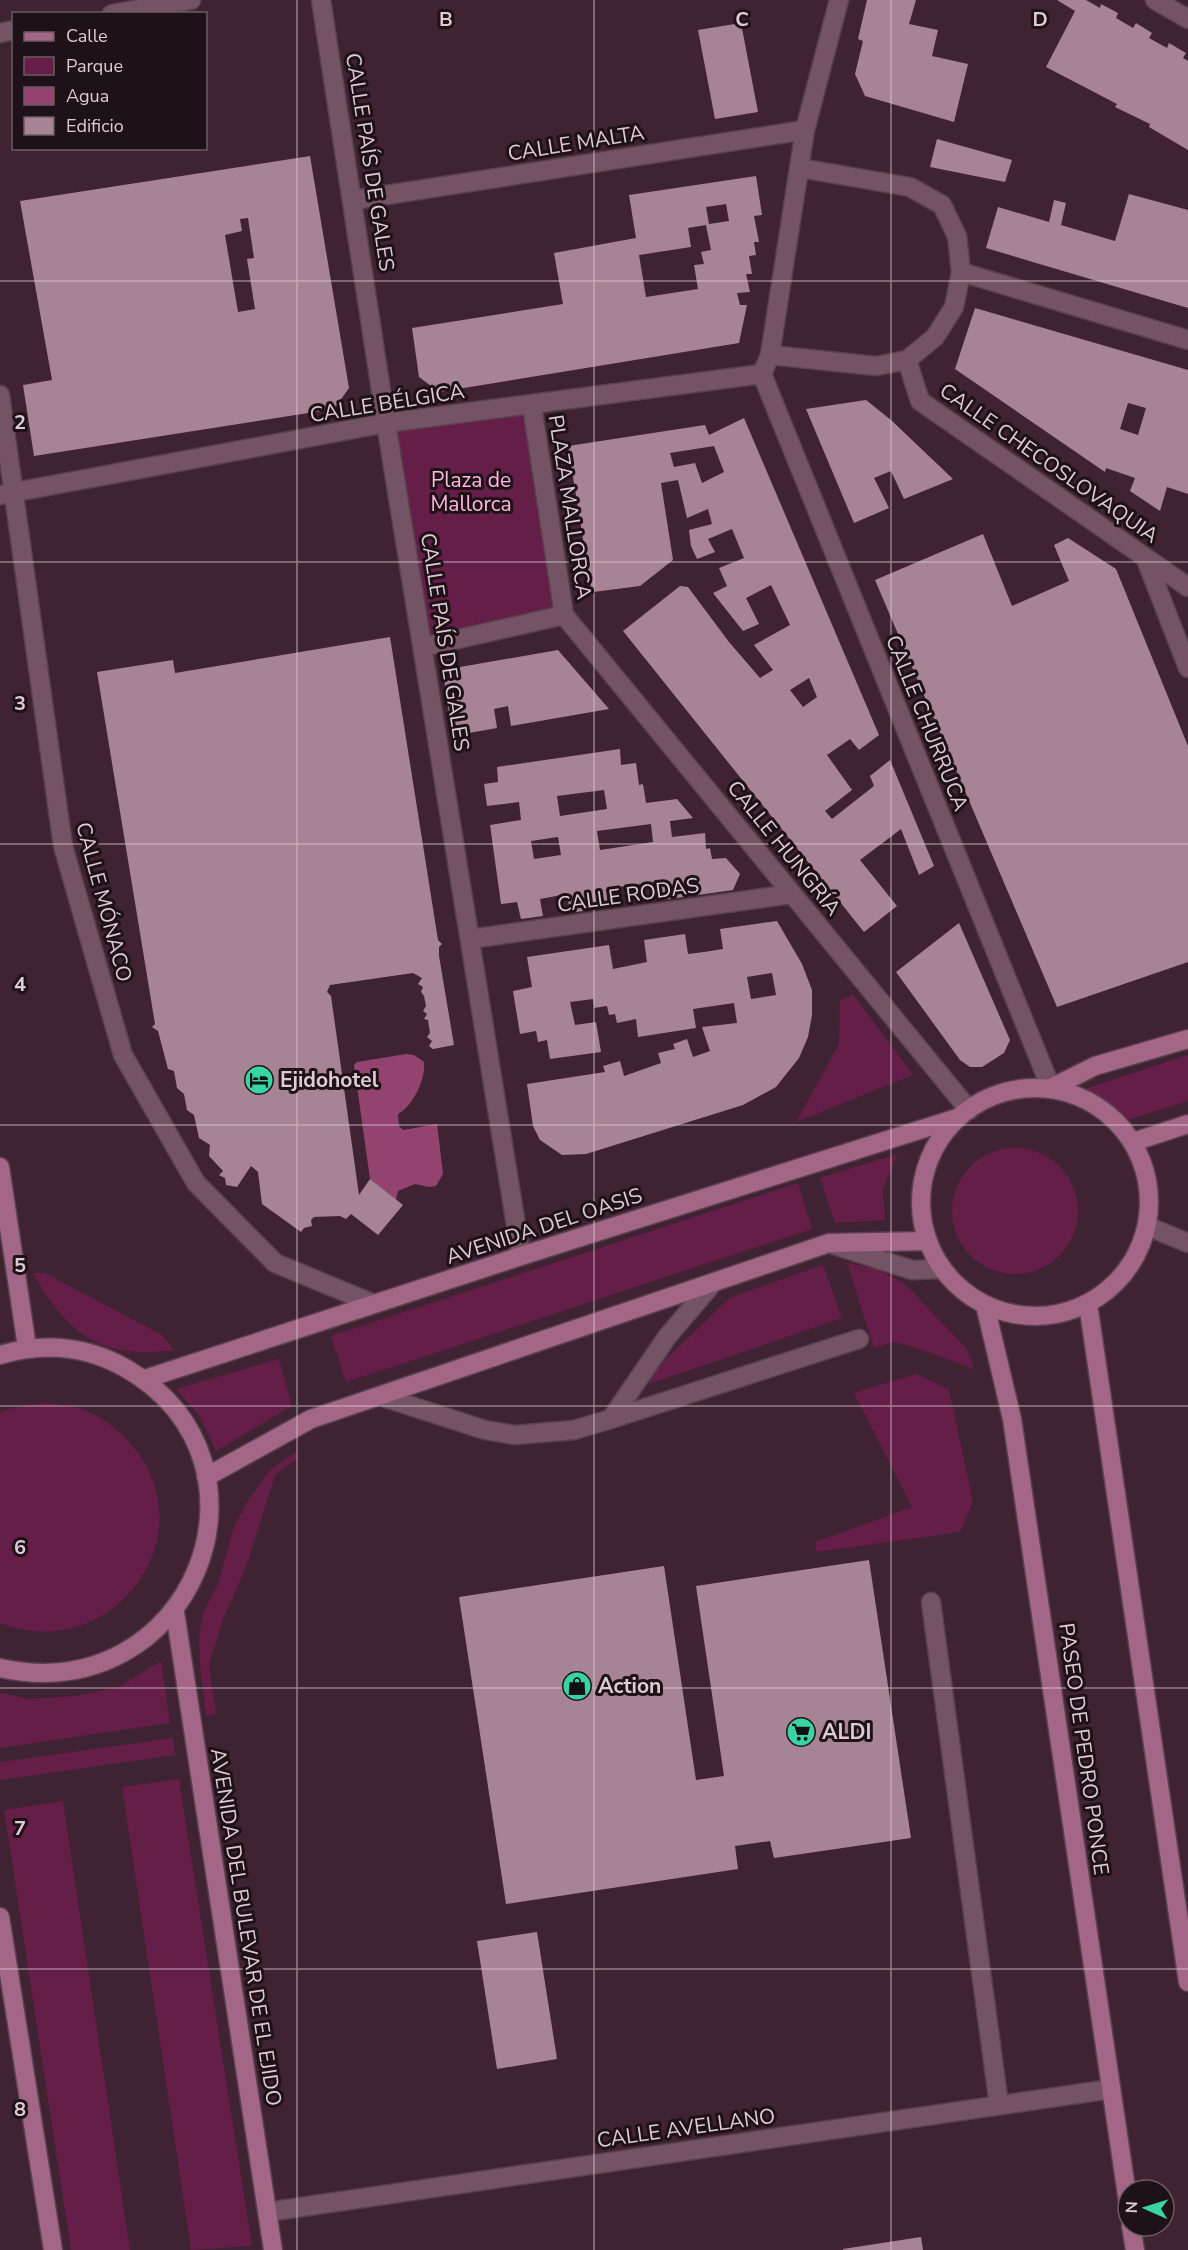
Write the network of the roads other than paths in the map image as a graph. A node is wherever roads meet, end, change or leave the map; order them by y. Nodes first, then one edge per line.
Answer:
1 (191, 0) edge
2 (321, 0) edge
3 (839, 0) edge
4 (1155, 0) edge
5 (123, 12) edge
6 (1188, 19) edge
7 (805, 130) junction
8 (800, 168) junction
9 (354, 201) junction
10 (961, 272) junction
11 (1188, 340) edge
12 (770, 355) junction
13 (907, 360) junction
14 (762, 374) junction
15 (0, 395) edge
16 (532, 406) junction
17 (386, 423) junction
18 (7, 493) edge
19 (1145, 557) junction
20 (1188, 587) edge
21 (564, 615) junction
22 (423, 647) junction
23 (1188, 668) edge
24 (792, 894) junction
25 (470, 939) junction
26 (1188, 1039) edge
27 (1051, 1088) junction
28 (963, 1114) junction
29 (1188, 1124) edge
30 (1133, 1142) junction
31 (0, 1167) edge
32 (1147, 1226) junction
33 (927, 1241) junction
34 (1188, 1243) edge
35 (829, 1244) junction
36 (521, 1256) junction
37 (942, 1269) junction
38 (713, 1283) junction
39 (374, 1304) junction
40 (1088, 1304) junction
41 (985, 1305) junction
42 (859, 1339) dead end
43 (27, 1347) junction
44 (0, 1355) edge
45 (145, 1379) junction
46 (383, 1396) junction
47 (611, 1419) junction
48 (206, 1478) junction
49 (932, 1602) dead end
50 (175, 1612) junction
51 (0, 1668) edge
52 (1181, 1885) edge
53 (0, 1917) edge
54 (4, 1975) edge
55 (1188, 1982) edge
56 (1112, 2089) junction
57 (999, 2105) junction
58 (1125, 2178) edge
59 (267, 2212) junction
60 (53, 2250) edge
61 (273, 2250) edge

1 - 5 street
2 - 9 street, CALLE PAÍS DE GALES
3 - 7 street
4 - 6 street
7 - 8 street
7 - 9 street, CALLE MALTA
8 - 10 street
8 - 12 street
9 - 17 street, CALLE PAÍS DE GALES
10 - 11 street
10 - 13 street
12 - 13 street
12 - 14 street
13 - 19 street, CALLE CHECOSLOVAQUIA
14 - 16 street, CALLE BÉLGICA
14 - 27 street, CALLE CHURRUCA
15 - 18 street, CALLE MÓNACO
16 - 17 street, CALLE BÉLGICA
16 - 21 street, PLAZA MALLORCA
17 - 18 street, CALLE BÉLGICA
17 - 22 street, CALLE PAÍS DE GALES
18 - 39 street, CALLE MÓNACO
19 - 20 street, CALLE CHECOSLOVAQUIA
19 - 23 street
21 - 22 street
21 - 24 street, CALLE HUNGRÍA
22 - 25 street, CALLE PAÍS DE GALES
24 - 25 street, CALLE RODAS
24 - 28 street, CALLE HUNGRÍA
25 - 36 street, CALLE PAÍS DE GALES
26 - 27 main road
27 - 28 main road
27 - 30 main road
28 - 33 main road
28 - 36 main road, AVENIDA DEL OASIS
29 - 30 main road
30 - 32 main road
31 - 43 main road
32 - 34 street
32 - 40 main road
33 - 35 main road
33 - 37 main road
35 - 37 street
35 - 38 main road
36 - 39 main road, AVENIDA DEL OASIS
37 - 41 main road
38 - 46 main road
38 - 47 street
39 - 45 main road, AVENIDA DEL OASIS
40 - 41 main road
40 - 52 main road
41 - 56 main road, PASEO DE PEDRO PONCE
42 - 47 street
43 - 44 main road
43 - 45 main road
45 - 48 main road
46 - 47 street
46 - 48 main road
48 - 50 main road
49 - 57 street
50 - 51 main road
50 - 59 main road, AVENIDA DEL BULEVAR DE EL EJIDO
52 - 55 main road
53 - 54 main road
54 - 60 main road
56 - 57 street, CALLE AVELLANO
56 - 58 main road, PASEO DE PEDRO PONCE
57 - 59 street, CALLE AVELLANO
59 - 61 main road, AVENIDA DEL BULEVAR DE EL EJIDO

